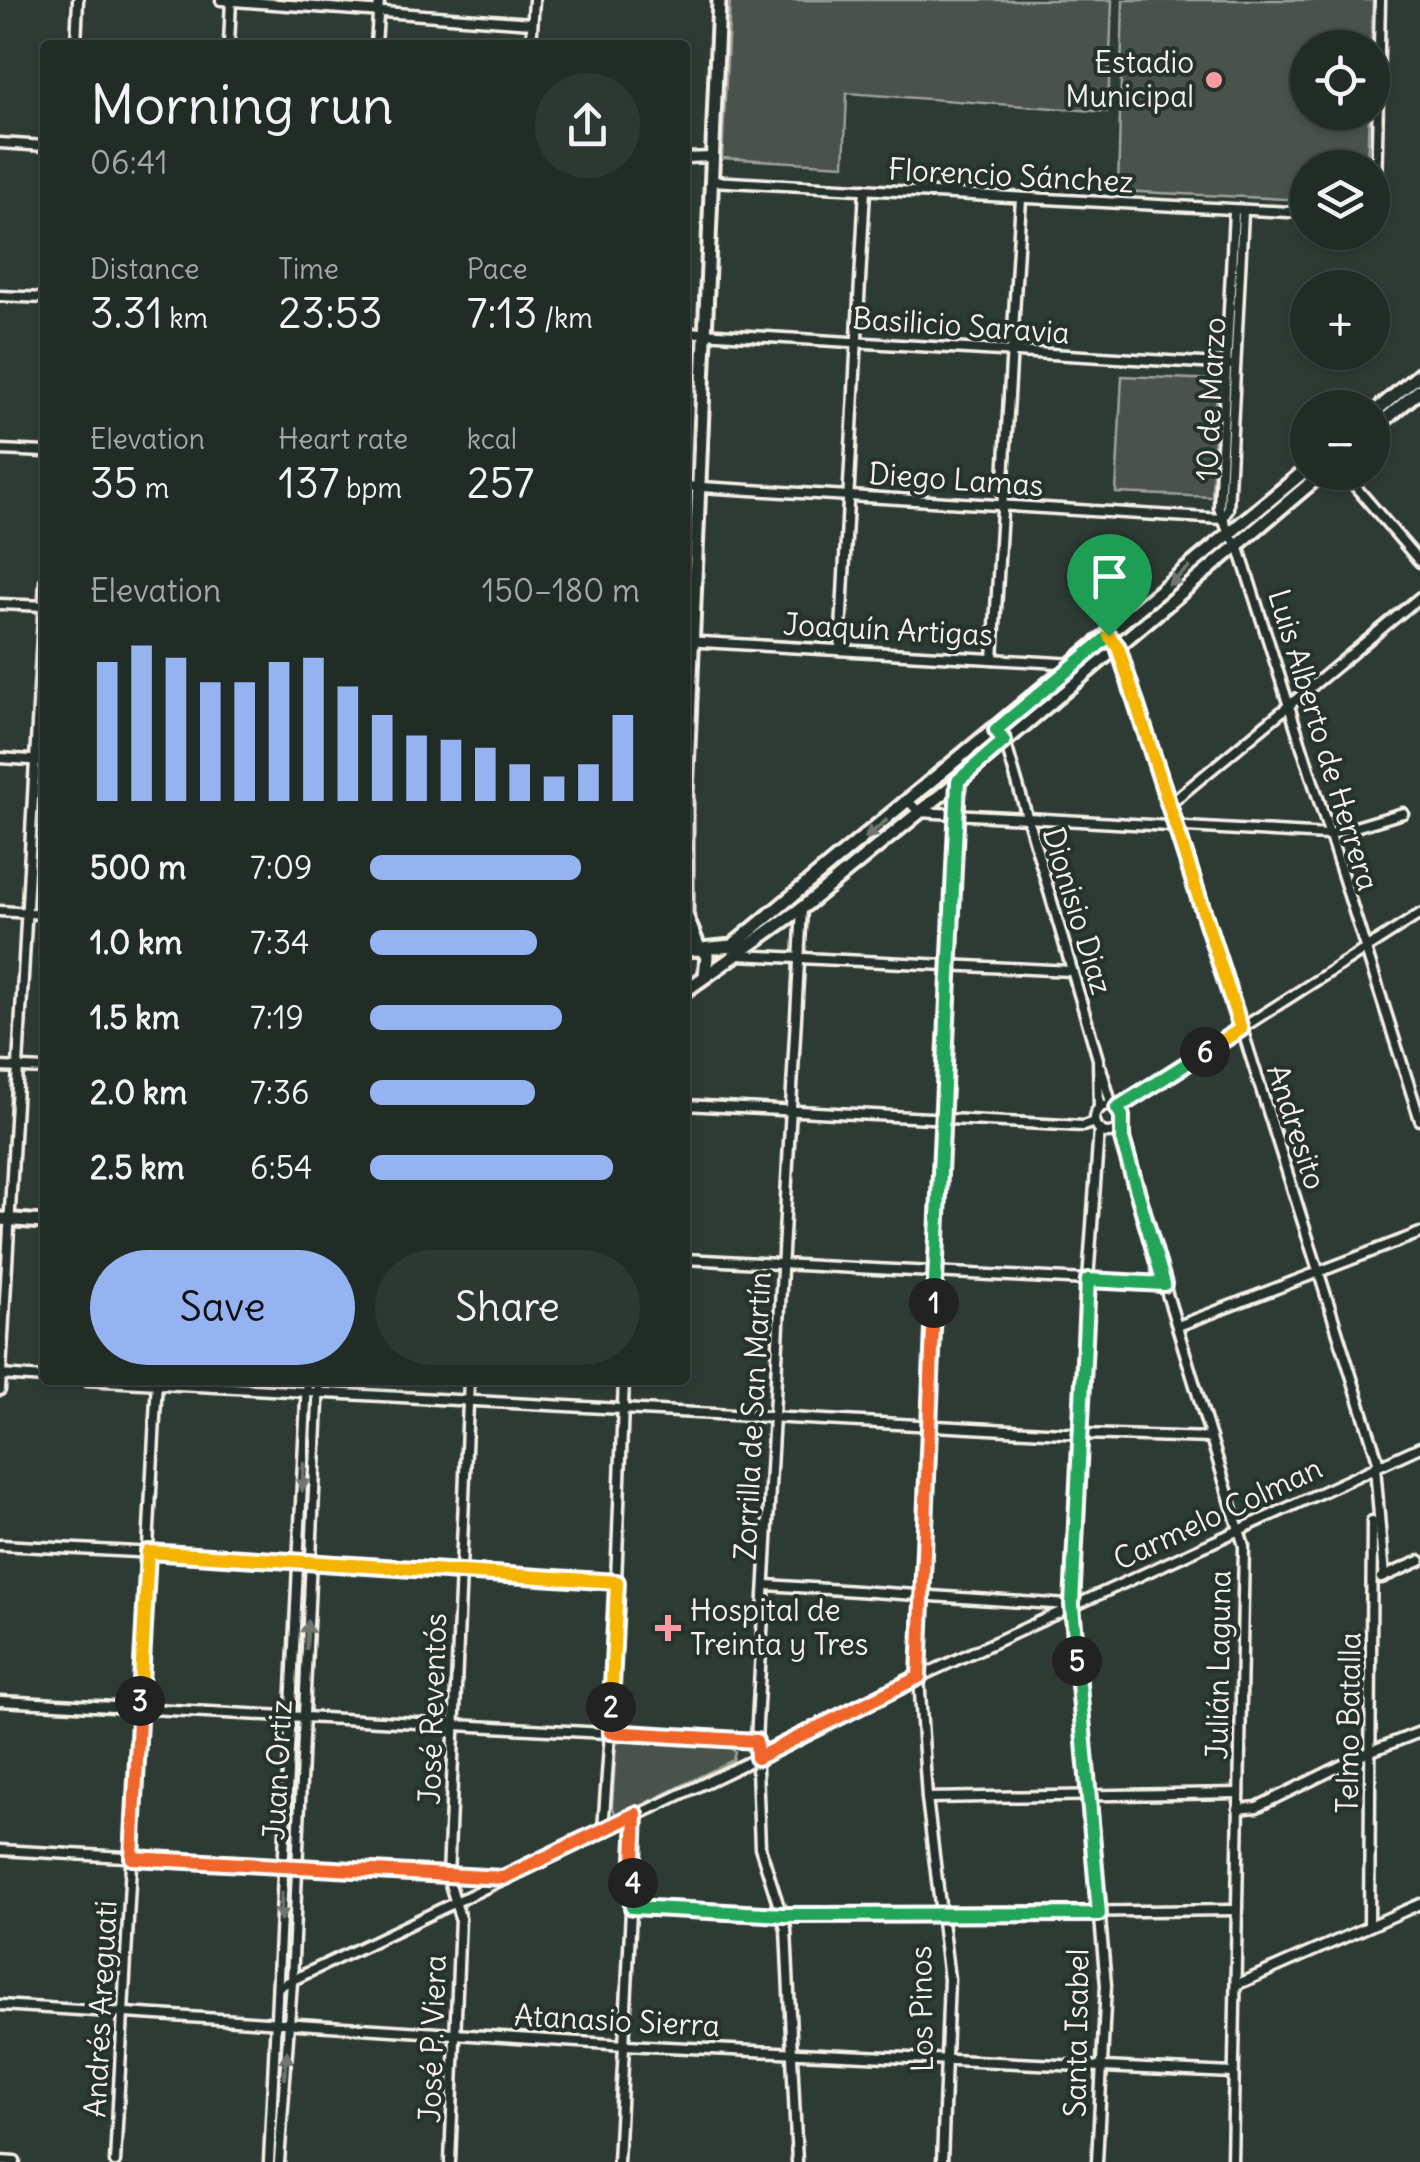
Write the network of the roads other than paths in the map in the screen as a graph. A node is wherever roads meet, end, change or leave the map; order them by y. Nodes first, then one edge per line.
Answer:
1 (78, 0) edge
2 (222, 0) edge
3 (231, 0) edge
4 (380, 0) edge
5 (534, 0) edge
6 (718, 0) edge
7 (1380, 0) edge
8 (379, 12) junction
9 (532, 23) junction
10 (76, 40) edge
11 (229, 40) edge
12 (376, 40) edge
13 (531, 40) edge
14 (0, 143) edge
15 (40, 146) edge
16 (1377, 150) edge
17 (712, 157) junction
18 (690, 158) edge
19 (711, 181) junction
20 (865, 189) junction
21 (1021, 198) junction
22 (1238, 212) junction
23 (1290, 213) edge
24 (0, 296) edge
25 (40, 298) edge
26 (690, 332) edge
27 (704, 333) junction
28 (857, 342) junction
29 (1012, 352) junction
30 (1224, 365) junction
31 (1235, 365) junction
32 (1420, 374) edge
33 (1420, 390) edge
34 (1390, 399) edge
35 (1390, 416) edge
36 (0, 450) edge
37 (40, 452) edge
38 (1290, 483) edge
39 (691, 486) edge
40 (1303, 490) edge
41 (1358, 490) edge
42 (848, 496) junction
43 (1002, 506) junction
44 (1223, 518) junction
45 (1229, 534) junction
46 (690, 538) edge
47 (1238, 546) junction
48 (1420, 562) edge
49 (1420, 597) edge
50 (0, 604) edge
51 (40, 606) edge
52 (1109, 636) junction
53 (690, 641) edge
54 (1118, 647) junction
55 (840, 650) junction
56 (993, 658) junction
57 (40, 668) edge
58 (1080, 668) junction
59 (1288, 706) junction
60 (996, 730) junction
61 (1004, 741) junction
62 (0, 758) edge
63 (34, 761) junction
64 (40, 761) edge
65 (958, 781) junction
66 (908, 802) junction
67 (1171, 803) junction
68 (919, 812) junction
69 (1403, 813) dead end
70 (957, 816) junction
71 (1026, 818) junction
72 (1177, 828) junction
73 (1328, 836) junction
74 (802, 908) junction
75 (0, 911) edge
76 (28, 912) junction
77 (40, 913) edge
78 (1420, 914) edge
79 (690, 927) edge
80 (700, 948) junction
81 (690, 949) edge
82 (1366, 949) junction
83 (738, 954) junction
84 (797, 958) junction
85 (952, 966) junction
86 (1071, 971) junction
87 (705, 976) junction
88 (690, 985) edge
89 (1241, 1029) junction
90 (1098, 1059) junction
91 (0, 1067) edge
92 (18, 1068) junction
93 (40, 1069) edge
94 (690, 1105) edge
95 (1115, 1107) junction
96 (790, 1109) junction
97 (1099, 1109) junction
98 (944, 1117) junction
99 (1420, 1120) edge
100 (1097, 1126) junction
101 (1121, 1126) junction
102 (4, 1220) edge
103 (40, 1222) edge
104 (1420, 1233) edge
105 (690, 1259) edge
106 (783, 1264) junction
107 (935, 1272) junction
108 (1318, 1272) junction
109 (1088, 1280) junction
110 (1164, 1284) junction
111 (1178, 1326) junction
112 (0, 1375) edge
113 (40, 1378) edge
114 (157, 1385) edge
115 (202, 1385) edge
116 (307, 1385) edge
117 (320, 1385) edge
118 (469, 1385) edge
119 (624, 1385) edge
120 (0, 1390) edge
121 (307, 1392) junction
122 (319, 1392) junction
123 (468, 1400) junction
124 (623, 1410) junction
125 (776, 1418) junction
126 (928, 1426) junction
127 (1082, 1434) junction
128 (1211, 1438) junction
129 (1420, 1447) edge
130 (1377, 1465) junction
131 (1372, 1521) dead end
132 (1240, 1528) junction
133 (0, 1545) edge
134 (148, 1552) junction
135 (299, 1560) junction
136 (311, 1561) junction
137 (1420, 1562) edge
138 (461, 1570) junction
139 (1384, 1577) junction
140 (617, 1582) junction
141 (1372, 1582) junction
142 (767, 1585) junction
143 (920, 1596) junction
144 (1072, 1605) junction
145 (919, 1677) junction
146 (0, 1701) edge
147 (140, 1709) junction
148 (290, 1717) junction
149 (303, 1718) junction
150 (454, 1726) junction
151 (610, 1732) junction
152 (1420, 1732) edge
153 (756, 1741) junction
154 (1372, 1751) junction
155 (757, 1758) junction
156 (1239, 1792) junction
157 (1088, 1795) junction
158 (927, 1798) junction
159 (1238, 1809) junction
160 (636, 1814) junction
161 (602, 1830) junction
162 (0, 1850) edge
163 (132, 1858) junction
164 (282, 1866) junction
165 (295, 1867) junction
166 (448, 1877) junction
167 (503, 1878) junction
168 (454, 1901) junction
169 (1420, 1904) edge
170 (632, 1907) junction
171 (1236, 1910) junction
172 (1099, 1914) junction
173 (783, 1915) junction
174 (942, 1915) junction
175 (460, 1918) joint
176 (1368, 1926) junction
177 (292, 1982) junction
178 (1236, 1986) junction
179 (278, 1988) junction
180 (0, 2006) edge
181 (123, 2012) junction
182 (276, 2023) junction
183 (289, 2024) junction
184 (456, 2035) junction
185 (625, 2045) junction
186 (793, 2051) junction
187 (947, 2059) junction
188 (1103, 2067) junction
189 (1233, 2073) junction
190 (0, 2162) edge
191 (14, 2162) edge
192 (115, 2162) edge
193 (269, 2162) edge
194 (280, 2162) edge
195 (450, 2162) edge
196 (618, 2162) edge
197 (797, 2162) edge
198 (942, 2162) edge
199 (1097, 2162) edge
200 (1232, 2162) edge

1 - 10 street
2 - 3 street
3 - 8 street
3 - 11 street
4 - 8 street
5 - 9 street
6 - 17 street
7 - 16 street
8 - 9 street
8 - 12 street
9 - 13 street
14 - 15 street
17 - 18 street
17 - 19 street
19 - 20 street, Florencio Sánchez
19 - 27 street
20 - 21 street, Florencio Sánchez
20 - 28 street
21 - 22 street, Florencio Sánchez
21 - 29 street
22 - 23 street, Florencio Sánchez
22 - 30 street, 10 de Marzo
22 - 31 street, 10 de Marzo
24 - 25 street
26 - 27 street, Basilicio Saravia
27 - 28 street, Basilicio Saravia
27 - 39 street
28 - 29 street, Basilicio Saravia
28 - 42 street
29 - 30 street, Basilicio Saravia
29 - 43 street
30 - 31 street, Basilicio Saravia
30 - 44 street, 10 de Marzo
31 - 44 street, 10 de Marzo
32 - 34 street
33 - 35 street
36 - 37 street
38 - 45 street
39 - 42 street, Diego Lamas
39 - 46 street
40 - 47 street
41 - 48 street
42 - 43 street, Diego Lamas
42 - 55 street
43 - 44 street, Diego Lamas
43 - 56 street
44 - 45 street, Luis Alberto de Herrera
45 - 47 street, Luis Alberto de Herrera
45 -> 52 street
47 - 54 street
47 - 59 street, Luis Alberto de Herrera
49 - 59 street
50 - 51 street
52 - 54 street, Andresito
52 - 58 street
53 - 55 street, Joaquín Artigas
54 - 58 street
54 - 67 street, Andresito
55 - 56 street, Joaquín Artigas
56 - 58 street, Joaquín Artigas
57 - 63 street
58 - 60 street
58 - 61 street
59 - 67 street
59 - 73 street, Luis Alberto de Herrera
60 - 61 street, Dionisio Diaz
60 - 66 street
61 - 65 street
61 - 71 street, Dionisio Diaz
62 - 63 street
63 - 64 street
63 - 76 street
65 - 68 street
65 - 70 street, Los Pinos
66 - 68 street
66 -> 80 street
67 - 72 street, Andresito
68 - 70 street
68 - 74 street
69 - 73 street
70 - 71 street
70 - 85 street, Los Pinos
71 - 72 street
71 - 86 street, Dionisio Diaz
72 - 73 street
72 - 89 street, Andresito
73 - 82 street, Luis Alberto de Herrera
74 - 83 street
74 - 84 street, Zorrilla de San Martín
75 - 76 street
76 - 77 street
76 - 92 street
78 - 82 street
79 - 80 street
80 - 81 street
80 - 87 street
82 - 89 street
82 - 99 street, Luis Alberto de Herrera
83 - 84 street
83 - 87 street
84 - 85 street
84 - 96 street, Zorrilla de San Martín
85 - 86 street
85 - 98 street, Los Pinos
86 - 90 street, Dionisio Diaz
87 - 88 street
89 - 95 street
89 - 108 street, Andresito
90 - 95 street
90 - 97 street, Dionisio Diaz
91 - 92 street
92 - 93 street
92 - 102 street
94 - 96 street
95 - 97 street
95 - 101 street
96 - 98 street
96 - 106 street, Zorrilla de San Martín
97 - 100 street
98 - 100 street
98 - 107 street, Los Pinos
100 - 101 street
100 - 109 street
101 - 110 street, Julián Laguna
102 - 103 street
102 - 112 street
104 - 108 street
105 - 106 street
106 - 107 street
106 - 125 street, Zorrilla de San Martín
107 - 109 street
107 - 126 street, Los Pinos
108 - 111 street
108 - 130 street, Andresito
109 - 110 street
109 - 127 street
110 - 111 street, Julián Laguna
111 - 128 street, Julián Laguna
112 - 113 street
112 - 120 street
114 - 134 street, Andrés Areguati
115 - 121 street
116 - 121 street, Juan Ortiz
117 - 122 street, Juan Ortiz
118 - 123 street, José Reventós
119 - 124 street
121 - 122 street
121 -> 135 street, Juan Ortiz
122 - 123 street
122 - 136 street, Juan Ortiz
123 - 124 street
123 - 138 street, José Reventós
124 - 125 street
124 - 140 street
125 - 126 street
125 - 142 street, Zorrilla de San Martín
126 - 127 street
126 - 143 street, Los Pinos
127 - 128 street
127 - 144 street
128 - 132 street, Julián Laguna
129 - 130 street, Carmelo Colman
130 - 132 street, Carmelo Colman
130 - 139 street, Andresito
131 - 141 street, Telmo Batalla
132 - 144 street, Carmelo Colman
132 - 156 street, Julián Laguna
133 - 134 street
134 - 135 street
134 - 147 street, Andrés Areguati
135 - 136 street
135 - 148 street, Juan Ortiz
136 - 138 street
149 -> 136 street, Juan Ortiz
137 - 139 street
138 - 140 street
138 - 150 street, José Reventós
139 - 141 street
140 - 151 street
141 - 154 street, Telmo Batalla
142 - 143 street
142 - 153 street, Zorrilla de San Martín
143 - 144 street
143 - 145 street, Los Pinos
144 - 145 street, Carmelo Colman
144 - 157 street, Santa Isabel
145 - 155 street, Carmelo Colman
145 - 158 street, Los Pinos
146 - 147 street
147 - 148 street
147 - 163 street, Andrés Areguati
148 - 149 street
148 - 164 street, Juan Ortiz
149 - 150 street
149 - 165 street, Juan Ortiz
150 - 151 street
150 - 166 street, José Reventós
151 - 153 street
151 - 161 street
152 - 154 street
153 - 155 street, Zorrilla de San Martín
154 - 159 street
154 - 176 street, Telmo Batalla
155 - 160 street, Carmelo Colman
155 - 173 street, Zorrilla de San Martín
156 - 157 street
156 - 159 street, Julián Laguna
157 - 158 street
157 - 172 street, Santa Isabel
158 - 174 street, Los Pinos
159 - 171 street, Julián Laguna
160 - 161 street, Carmelo Colman
160 - 170 street
161 - 167 street, Carmelo Colman
162 - 163 street
163 - 164 street
163 - 181 street, Andrés Areguati
164 - 165 street
164 -> 179 street, Juan Ortiz
165 - 166 street
165 - 177 street, Juan Ortiz
166 - 167 street
166 - 168 street, José Reventós
167 - 168 street, Carmelo Colman
168 - 175 street, José Reventós
168 - 177 street, Carmelo Colman
169 - 176 street
170 - 173 street
170 - 185 street
171 - 172 street
171 - 178 street, Julián Laguna
172 - 174 street
172 - 188 street, Santa Isabel
173 - 174 street
173 - 186 street, Zorrilla de San Martín
174 - 187 street, Los Pinos
175 - 184 street, José P. Viera
176 - 178 street
177 - 179 street, Carmelo Colman
177 - 183 street, Juan Ortiz
178 - 189 street, Julián Laguna
179 - 182 street, Juan Ortiz
180 - 181 street, Atanasio Sierra
181 - 182 street, Atanasio Sierra
181 - 192 street, Andrés Areguati
182 - 183 street, Atanasio Sierra
182 - 193 street, Juan Ortiz
183 - 184 street, Atanasio Sierra
194 -> 183 street, Juan Ortiz
184 - 185 street, Atanasio Sierra
184 - 195 street, José P. Viera
185 - 186 street, Atanasio Sierra
185 - 196 street
186 - 187 street, Atanasio Sierra
186 - 197 street, Zorrilla de San Martín
187 - 188 street, Atanasio Sierra
187 - 198 street, Los Pinos
188 - 189 street, Atanasio Sierra
188 - 199 street, Santa Isabel
189 - 200 street, Julián Laguna
190 - 191 street

